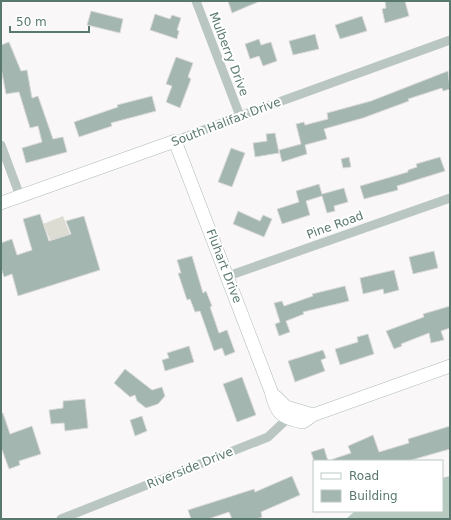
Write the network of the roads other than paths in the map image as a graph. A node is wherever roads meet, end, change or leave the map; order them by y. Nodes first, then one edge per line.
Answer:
1 (196, 1) edge
2 (450, 40) edge
3 (240, 116) junction
4 (175, 141) junction
5 (1, 146) edge
6 (20, 196) junction
7 (450, 198) edge
8 (1, 202) edge
9 (228, 276) junction
10 (450, 366) edge
11 (292, 415) junction
12 (61, 519) edge

1 - 3 street, Mulberry Drive
2 - 3 street, South Halifax Drive
3 - 4 street, South Halifax Drive
4 - 6 street, South Halifax Drive
4 - 9 street, Fluhart Drive
5 - 6 street
6 - 8 street, South Halifax Drive
7 - 9 street, Pine Road
9 - 11 street, Fluhart Drive
10 - 11 street
11 - 12 street, Riverside Drive

